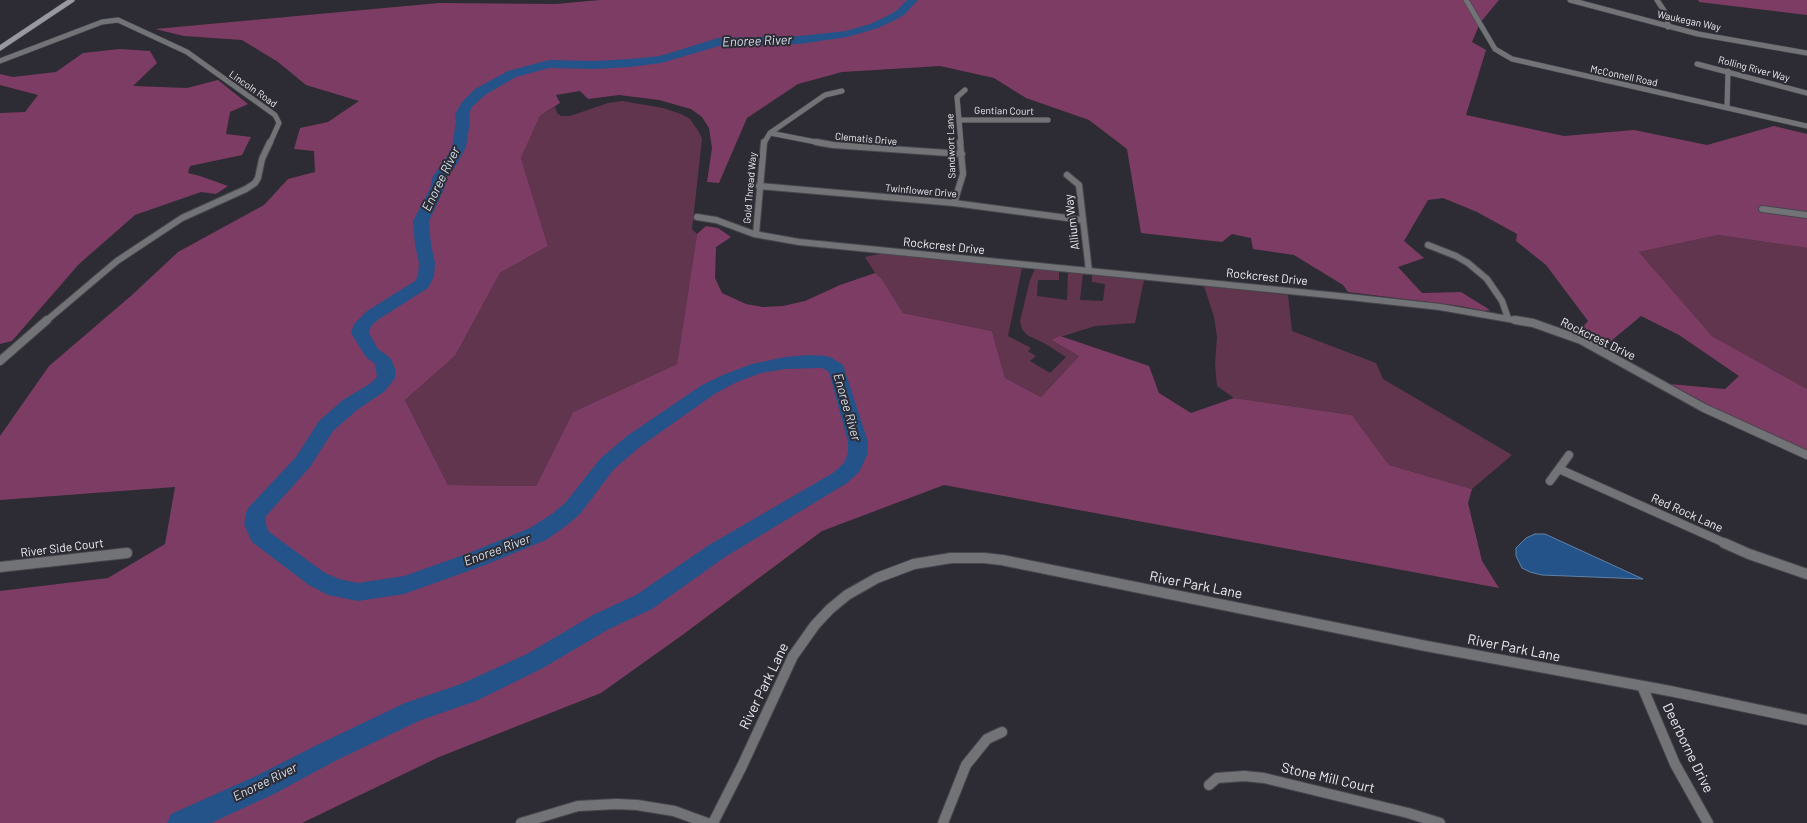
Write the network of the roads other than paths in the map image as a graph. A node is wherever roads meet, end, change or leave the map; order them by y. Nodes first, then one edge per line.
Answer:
1 (72, 0) edge
2 (1466, 0) edge
3 (1570, 0) edge
4 (1657, 0) edge
5 (1668, 27) junction
6 (0, 48) edge
7 (1807, 53) edge
8 (0, 61) edge
9 (1697, 64) dead end
10 (1728, 71) junction
11 (965, 90) dead end
12 (842, 91) dead end
13 (1807, 93) edge
14 (1727, 108) junction
15 (959, 120) junction
16 (1048, 120) dead end
17 (1807, 126) edge
18 (770, 132) junction
19 (962, 154) junction
20 (1067, 174) dead end
21 (758, 186) junction
22 (954, 203) junction
23 (1762, 209) dead end
24 (1807, 216) edge
25 (697, 217) dead end
26 (1082, 220) junction
27 (756, 234) junction
28 (1428, 245) dead end
29 (1089, 271) junction
30 (1508, 318) junction
31 (0, 361) edge
32 (1569, 455) dead end
33 (1807, 455) edge
34 (1559, 469) junction
35 (1550, 481) dead end
36 (127, 552) dead end
37 (0, 567) edge
38 (1807, 574) edge
39 (1642, 686) junction
40 (1807, 720) edge
41 (1002, 732) dead end
42 (1209, 785) dead end
43 (521, 823) edge
44 (707, 823) edge
45 (713, 823) edge
46 (943, 823) edge
47 (1440, 823) edge
48 (1708, 823) edge

1 - 6 street
2 - 14 street, McConnell Road
3 - 5 street, Waukegan Way
4 - 5 street
5 - 7 street, Waukegan Way
8 - 31 street, Lincoln Road
9 - 10 street, Rolling River Way
10 - 13 street, Rolling River Way
10 - 14 street
11 - 15 street, Sandwort Lane
12 - 18 street
14 - 17 street, McConnell Road
15 - 16 street, Gentian Court
15 - 19 street, Sandwort Lane
18 - 19 street, Clematis Drive
18 - 21 street, Gold Thread Way
19 - 22 street, Sandwort Lane
20 - 26 street, Allium Way
21 - 22 street, Twinflower Drive
21 - 27 street, Gold Thread Way
22 - 26 street, Twinflower Drive
23 - 24 street
25 - 27 street, Rockcrest Drive
26 - 29 street, Allium Way
27 - 29 street, Rockcrest Drive
28 - 30 street
29 - 30 street, Rockcrest Drive
30 - 33 street, Rockcrest Drive
32 - 34 street
34 - 35 street
34 - 38 street, Red Rock Lane
36 - 37 street, River Side Court
39 - 40 street, River Park Lane
39 - 45 street, River Park Lane
39 - 48 street, Deerborne Drive
41 - 46 street
42 - 47 street, Stone Mill Court
43 - 44 street

